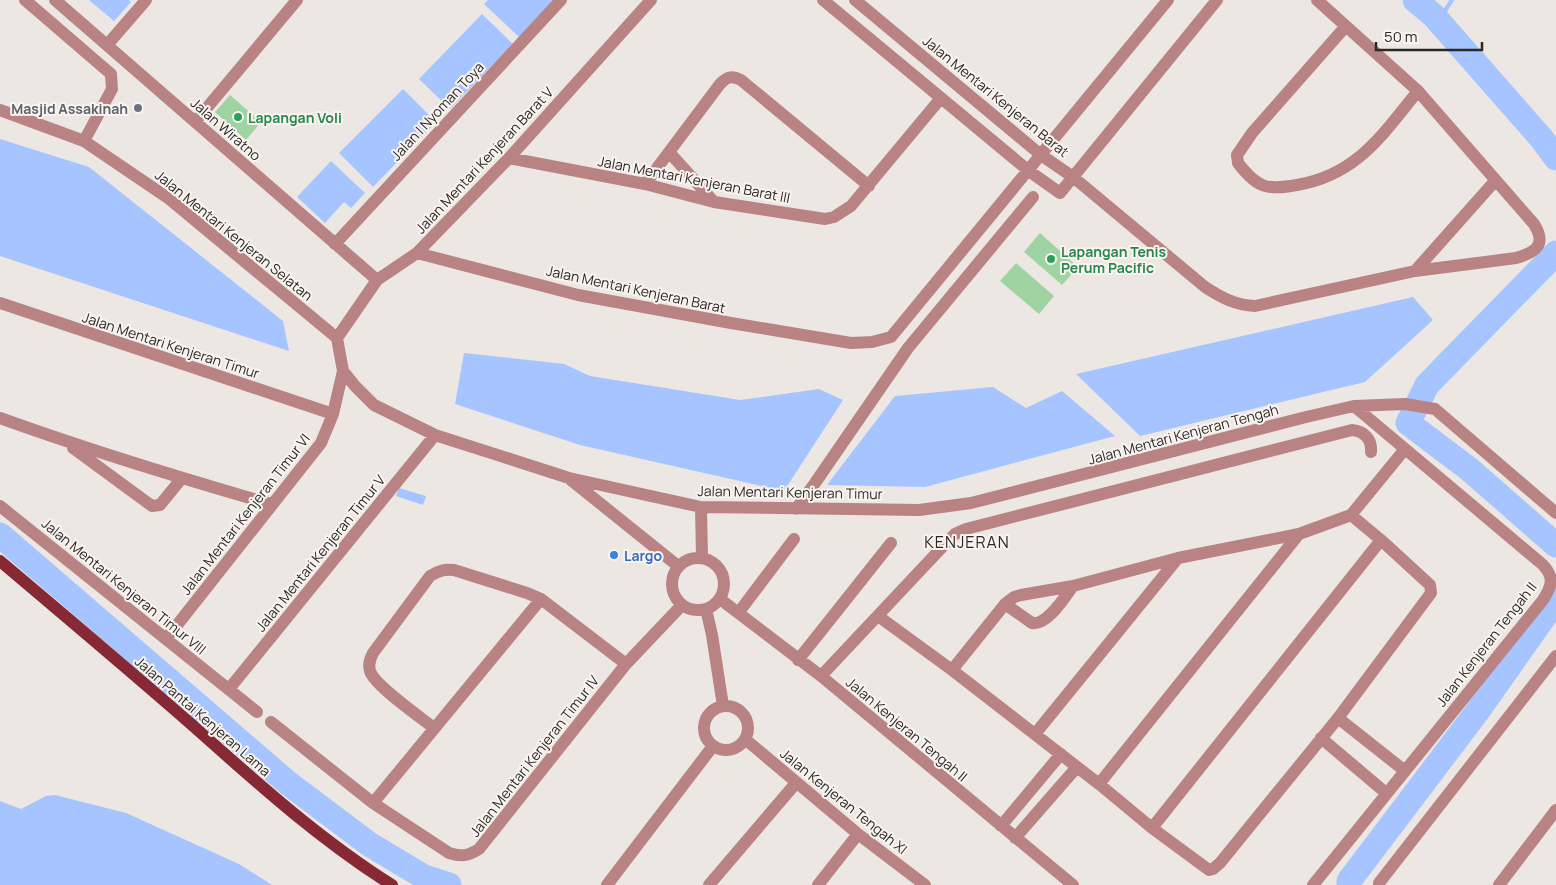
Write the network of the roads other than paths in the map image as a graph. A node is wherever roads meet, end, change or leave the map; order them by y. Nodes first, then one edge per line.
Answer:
1 (25, 0) edge
2 (55, 0) edge
3 (146, 0) edge
4 (297, 0) edge
5 (561, 0) edge
6 (651, 0) edge
7 (823, 0) edge
8 (855, 0) edge
9 (1168, 0) edge
10 (1217, 0) edge
11 (1317, 0) edge
12 (1346, 26) junction
13 (108, 44) junction
14 (1418, 91) junction
15 (941, 98) junction
16 (0, 110) edge
17 (195, 122) junction
18 (84, 141) junction
19 (669, 152) junction
20 (1041, 155) junction
21 (509, 158) junction
22 (1029, 171) junction
23 (1073, 177) junction
24 (1495, 181) junction
25 (645, 184) junction
26 (869, 186) junction
27 (1033, 197) dead end
28 (714, 202) junction
29 (335, 244) junction
30 (417, 253) junction
31 (960, 254) junction
32 (977, 266) junction
33 (1415, 271) junction
34 (377, 280) junction
35 (0, 303) edge
36 (891, 337) junction
37 (337, 338) junction
38 (908, 348) junction
39 (344, 371) junction
40 (1354, 406) junction
41 (332, 414) junction
42 (0, 418) edge
43 (435, 435) junction
44 (62, 440) junction
45 (1405, 449) junction
46 (1371, 452) dead end
47 (182, 478) junction
48 (569, 478) junction
49 (971, 503) joint
50 (271, 504) junction
51 (0, 506) edge
52 (701, 508) junction
53 (796, 509) junction
54 (1556, 513) edge
55 (1351, 515) junction
56 (1299, 534) junction
57 (794, 539) dead end
58 (1381, 540) junction
59 (891, 543) dead end
60 (702, 557) junction
61 (1178, 558) junction
62 (0, 561) edge
63 (678, 566) junction
64 (1074, 586) junction
65 (720, 599) junction
66 (541, 600) junction
67 (682, 604) junction
68 (1005, 604) junction
69 (706, 609) junction
70 (739, 612) junction
71 (878, 616) junction
72 (166, 639) junction
73 (1556, 656) edge
74 (798, 660) junction
75 (626, 664) junction
76 (952, 670) junction
77 (821, 676) junction
78 (229, 690) junction
79 (722, 706) junction
80 (258, 712) dead end
81 (1338, 718) junction
82 (270, 722) dead end
83 (434, 728) junction
84 (1035, 734) junction
85 (1321, 738) junction
86 (745, 739) junction
87 (713, 746) junction
88 (1061, 754) junction
89 (1077, 767) junction
90 (1404, 771) junction
91 (796, 783) junction
92 (1099, 784) junction
93 (1386, 793) junction
94 (373, 804) junction
95 (1556, 810) edge
96 (1001, 826) junction
97 (1152, 828) junction
98 (858, 834) junction
99 (1015, 838) junction
100 (392, 885) edge
101 (607, 885) edge
102 (709, 885) edge
103 (818, 885) edge
104 (925, 885) edge
105 (1073, 885) edge
106 (1313, 885) edge
107 (1379, 885) edge
108 (1499, 885) edge

1 - 18 street
2 - 13 street, Jalan Wiratno
3 - 13 street
4 - 17 street
5 - 29 street, Jalan I Nyoman Toya
6 - 21 street, Jalan Mentari Kenjeran Barat V
7 - 15 street
8 - 20 street, Jalan Mentari Kenjeran Barat
9 - 20 street
10 - 23 street
11 - 12 street
12 - 14 street
12 - 14 street
13 - 17 street, Jalan Wiratno
14 - 24 street
15 - 22 street
15 - 26 street, Jalan Mentari Kenjeran Barat III
16 - 18 street, Jalan Mentari Kenjeran Selatan
17 - 29 street, Jalan Wiratno
18 - 37 street, Jalan Mentari Kenjeran Selatan
19 - 25 street
19 - 26 street
19 - 28 street
20 - 22 street
20 - 23 street, Jalan Mentari Kenjeran Barat
21 - 25 street, Jalan Mentari Kenjeran Barat III
21 - 30 street, Jalan Mentari Kenjeran Barat V
22 - 23 street
22 - 31 street
23 - 33 street, Jalan Mentari Kenjeran Barat
24 - 33 street
24 - 33 street, Jalan Mentari Kenjeran Barat
25 - 28 street, Jalan Mentari Kenjeran Barat III
26 - 28 street, Jalan Mentari Kenjeran Barat III
27 - 32 street
29 - 34 street, Jalan Wiratno
30 - 34 street, Jalan Mentari Kenjeran Barat V
30 - 36 street, Jalan Mentari Kenjeran Barat
31 - 32 street
31 - 36 street
32 - 38 street
34 - 37 street, Jalan Mentari Kenjeran Barat V
35 - 41 street, Jalan Mentari Kenjeran Timur
36 - 38 street
37 - 39 street, Jalan Mentari Kenjeran Timur
38 - 53 street
39 - 41 street, Jalan Mentari Kenjeran Timur VI
39 - 43 street, Jalan Mentari Kenjeran Timur
40 - 45 street, Jalan Kenjeran Tengah II
40 - 49 street, Jalan Mentari Kenjeran Tengah
40 - 54 street, Jalan Mentari Kenjeran Tengah
41 - 50 street, Jalan Mentari Kenjeran Timur VI
42 - 44 street
43 - 48 street, Jalan Mentari Kenjeran Timur
43 - 78 street, Jalan Mentari Kenjeran Timur V
44 - 47 street
44 - 47 street
45 - 55 street
45 - 90 street, Jalan Kenjeran Tengah II
46 - 71 street
47 - 50 street
48 - 52 street, Jalan Mentari Kenjeran Timur
48 - 63 street
49 - 53 street, Jalan Mentari Kenjeran Timur
50 - 72 street, Jalan Mentari Kenjeran Timur VI
51 - 72 street, Jalan Mentari Kenjeran Timur VIII
52 - 53 street, Jalan Mentari Kenjeran Timur
52 - 60 street
55 - 56 street
55 - 58 street
56 - 61 street
56 - 92 street
57 - 70 street
58 - 81 street
58 - 97 street
59 - 74 street
60 - 63 street
60 - 65 street
61 - 64 street
61 - 84 street
62 - 100 main road, Jalan Pantai Kenjeran Lama
63 - 67 street
64 - 68 street
64 - 68 street
65 - 69 street
65 - 70 street, Jalan Kenjeran Tengah II
66 - 75 street
66 - 83 street
66 - 83 street
67 - 69 street
67 - 75 street, Jalan Mentari Kenjeran Timur IV
68 - 76 street
69 - 79 street
70 - 74 street, Jalan Kenjeran Tengah II
71 - 76 street
71 - 77 street
72 - 78 street, Jalan Mentari Kenjeran Timur VIII
73 - 107 street
74 - 77 street, Jalan Kenjeran Tengah II
75 - 94 street, Jalan Mentari Kenjeran Timur IV
76 - 84 street
77 - 96 street, Jalan Kenjeran Tengah II
78 - 80 street
79 - 86 street
79 - 87 street
81 - 85 street
81 - 90 street
82 - 94 street, Jalan Mentari Kenjeran Timur IV
83 - 94 street
84 - 88 street
85 - 93 street
85 - 97 street
86 - 87 street
86 - 91 street, Jalan Kenjeran Tengah XI
87 - 101 street
88 - 89 street
88 - 96 street
89 - 92 street
89 - 99 street
90 - 93 street, Jalan Kenjeran Tengah II
91 - 98 street, Jalan Kenjeran Tengah XI
91 - 102 street
92 - 97 street
93 - 106 street, Jalan Kenjeran Tengah II
95 - 108 street
96 - 99 street, Jalan Kenjeran Tengah II
98 - 103 street
98 - 104 street, Jalan Kenjeran Tengah XI
99 - 105 street, Jalan Kenjeran Tengah II

